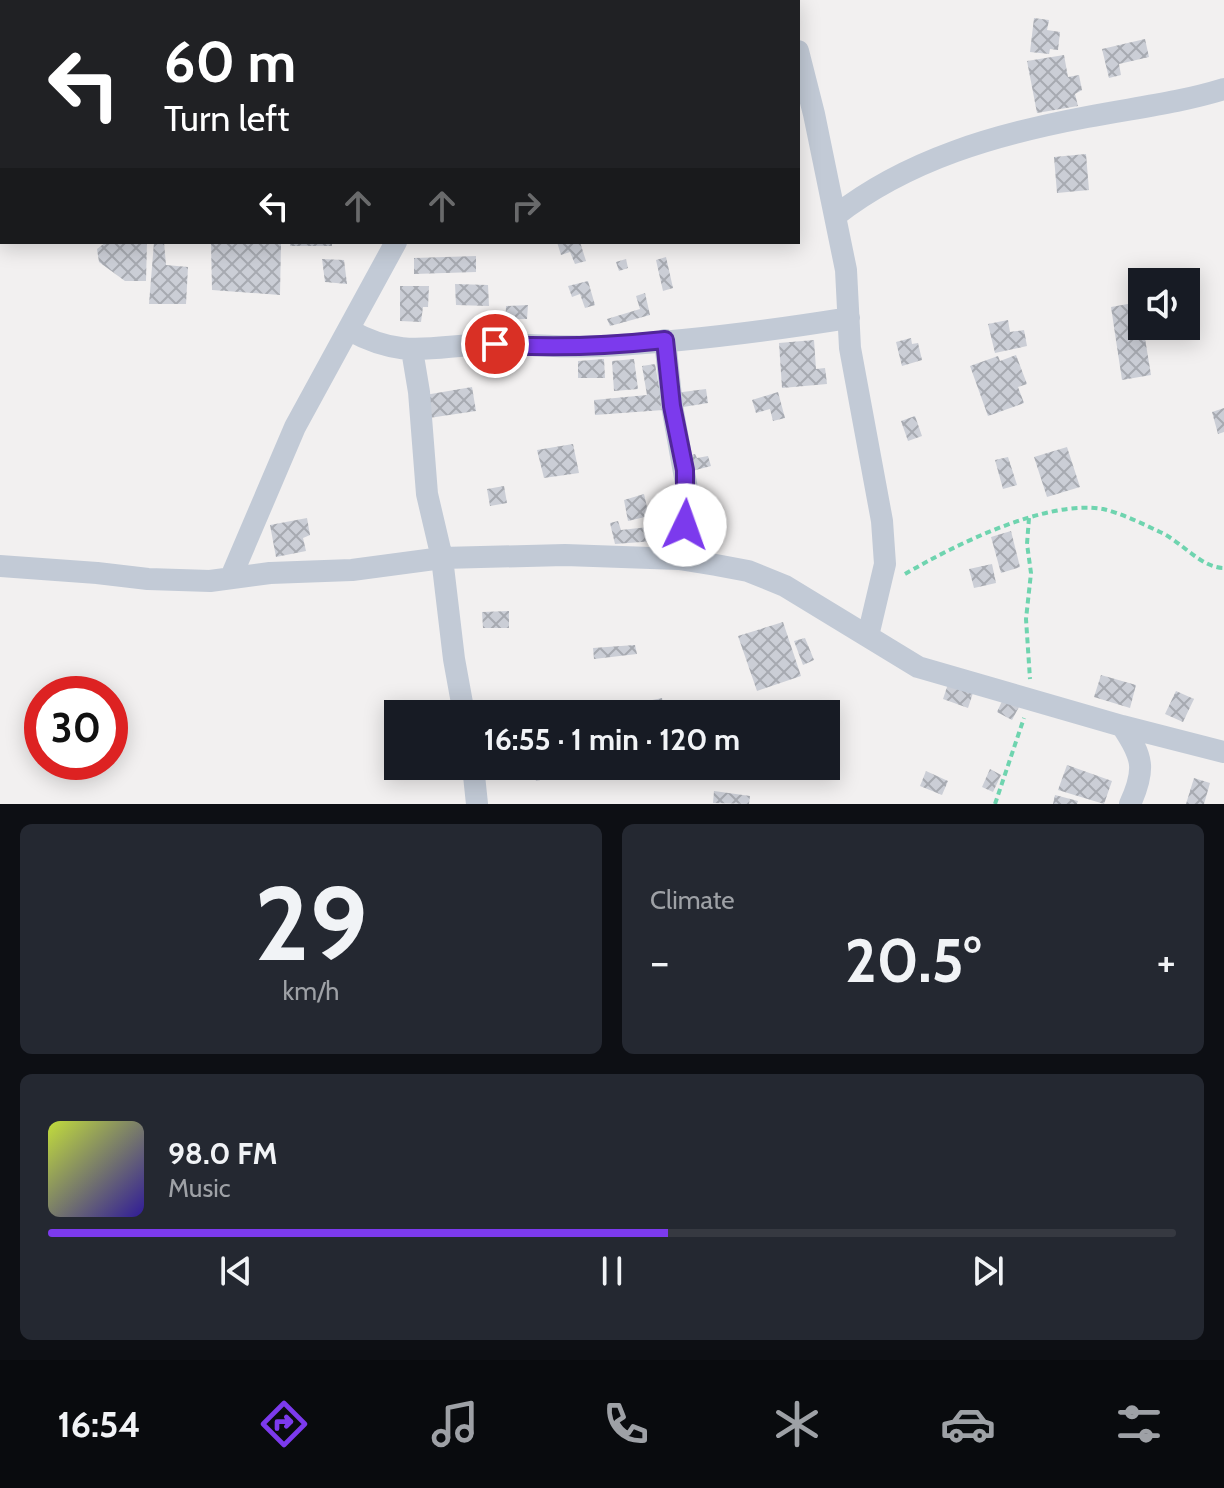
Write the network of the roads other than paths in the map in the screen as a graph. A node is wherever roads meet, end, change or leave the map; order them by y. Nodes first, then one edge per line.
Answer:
1 (800, 66) edge
2 (1224, 89) edge
3 (806, 112) edge
4 (835, 216) junction
5 (395, 244) edge
6 (849, 318) junction
7 (349, 330) junction
8 (665, 340) junction
9 (412, 350) junction
10 (442, 558) junction
11 (679, 559) junction
12 (0, 566) edge
13 (231, 577) junction
14 (868, 636) junction
15 (461, 700) edge
16 (1122, 726) junction
17 (1224, 752) edge
18 (474, 780) edge
19 (477, 804) edge
20 (1130, 804) edge

1 - 3 street
2 - 4 street
3 - 4 street
4 - 6 street
5 - 7 street
6 - 8 street
6 - 14 street
7 - 9 street
7 - 13 street
8 - 9 street
8 - 11 street
9 - 10 street
10 - 11 street
10 - 13 street
10 - 15 street
11 - 14 street
12 - 13 street
14 - 16 street
16 - 17 street
16 - 20 street
18 - 19 street

